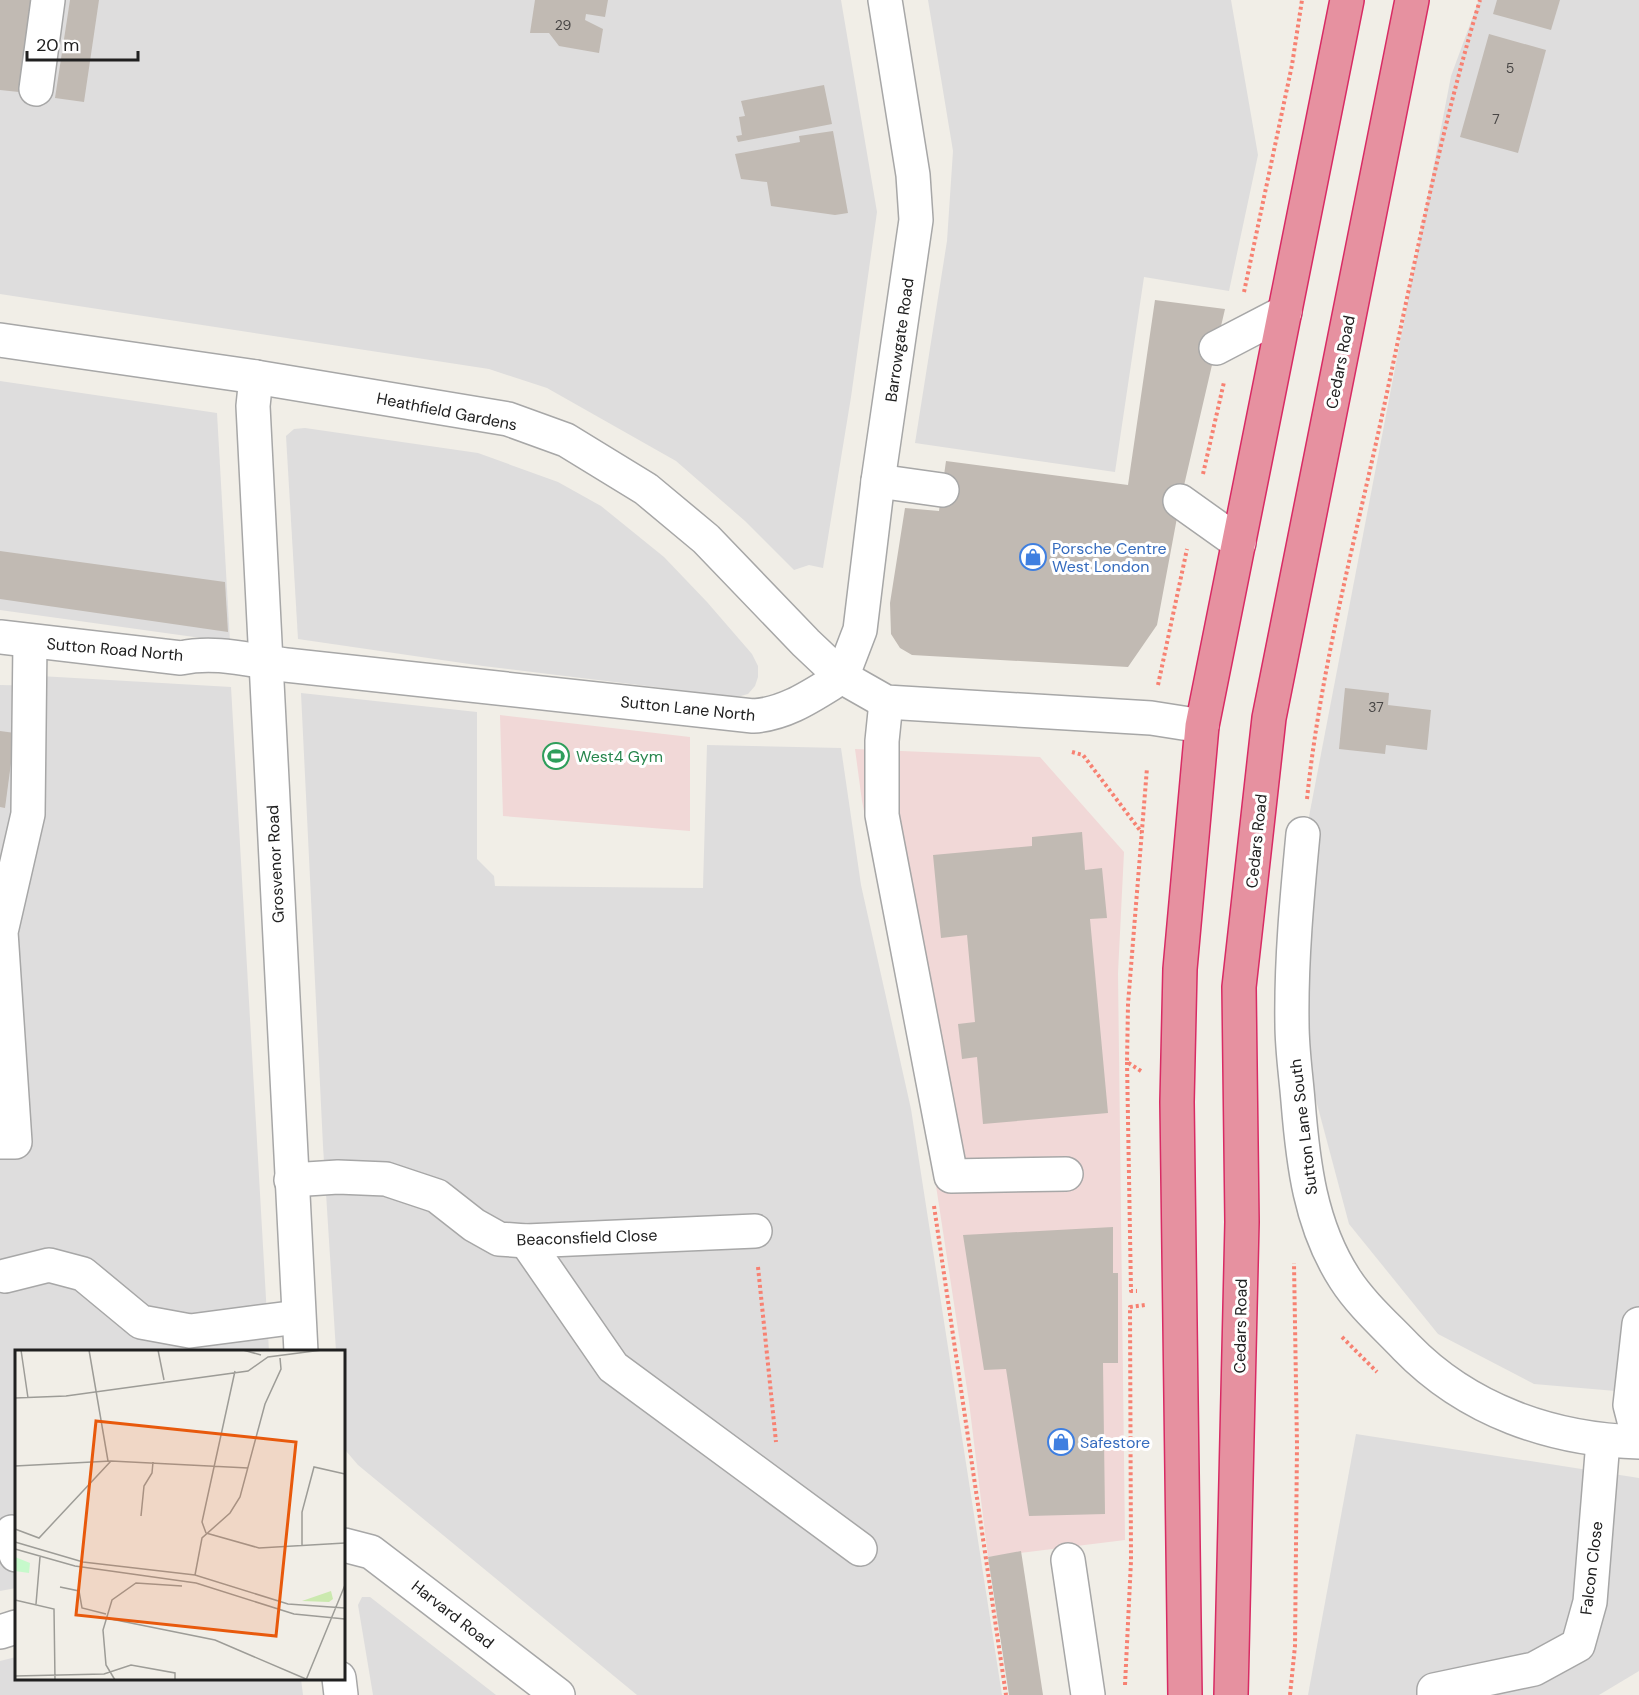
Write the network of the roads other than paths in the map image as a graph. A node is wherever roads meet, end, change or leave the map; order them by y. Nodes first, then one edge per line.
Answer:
1 (48, 0) edge
2 (885, 0) edge
3 (1347, 0) edge
4 (1412, 0) edge
5 (36, 89) dead end
6 (1285, 312) junction
7 (0, 340) edge
8 (1216, 348) dead end
9 (256, 377) junction
10 (878, 481) junction
11 (942, 490) dead end
12 (1180, 501) dead end
13 (1239, 543) junction
14 (15, 639) edge
15 (266, 663) junction
16 (842, 677) junction
17 (886, 702) junction
18 (1202, 726) junction
19 (1303, 834) road end
20 (0, 1142) edge
21 (1066, 1174) dead end
22 (291, 1180) junction
23 (755, 1230) road end
24 (526, 1241) junction
25 (5, 1275) dead end
26 (298, 1317) junction
27 (1639, 1324) edge
28 (301, 1350) edge
29 (1603, 1441) junction
30 (1639, 1441) edge
31 (345, 1545) edge
32 (861, 1549) dead end
33 (1068, 1560) dead end
34 (15, 1627) edge
35 (0, 1632) edge
36 (339, 1680) edge
37 (341, 1695) edge
38 (558, 1695) edge
39 (1088, 1695) edge
40 (1185, 1695) edge
41 (1231, 1695) edge
42 (1434, 1695) edge

1 - 5 street
2 - 10 street, Barrowgate Road
3 - 6 highway
4 - 41 highway, Cedars Road
6 - 8 street
6 - 13 highway
7 - 9 street, Heathfield Gardens
9 - 15 street, Grosvenor Road
9 - 16 street, Heathfield Gardens
10 - 11 street
10 - 16 street, Barrowgate Road
12 - 13 street
13 - 18 highway
14 - 15 street, Sutton Road North
14 - 20 street
15 - 16 street, Sutton Lane North
15 - 22 street, Grosvenor Road
16 - 17 street
17 - 18 street
17 - 21 street
18 - 40 highway
19 - 29 street, Sutton Lane South
22 - 24 street, Beaconsfield Close
22 - 26 street, Grosvenor Road
23 - 24 street, Beaconsfield Close
24 - 32 street
25 - 26 street
26 - 28 street, Grosvenor Road
27 - 30 street
29 - 30 street, Sutton Lane South
29 - 42 street, Falcon Close
31 - 38 street, Harvard Road
33 - 39 street
34 - 35 street
36 - 37 street

